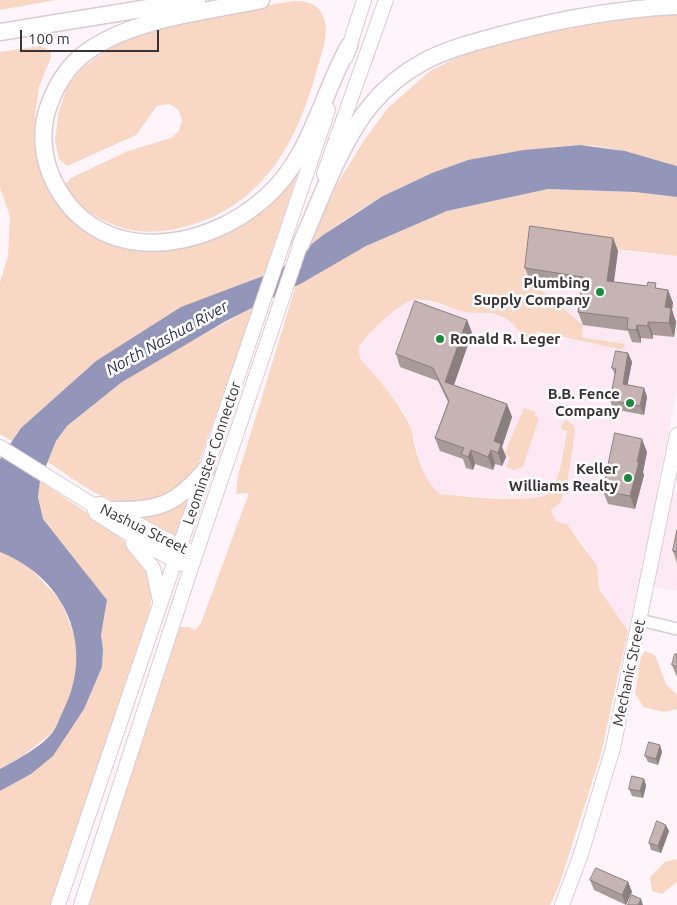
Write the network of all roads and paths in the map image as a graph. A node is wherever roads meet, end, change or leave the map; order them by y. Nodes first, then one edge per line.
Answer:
1 (197, 0) edge
2 (261, 0) edge
3 (364, 0) edge
4 (386, 0) edge
5 (677, 6) edge
6 (0, 32) edge
7 (349, 46) junction
8 (318, 199) junction
9 (301, 244) joint
10 (677, 435) edge
11 (0, 447) edge
12 (206, 469) junction
13 (95, 509) junction
14 (114, 510) junction
15 (180, 547) junction
16 (196, 554) junction
17 (175, 561) junction
18 (191, 568) junction
19 (160, 604) junction
20 (640, 620) junction
21 (677, 629) edge
22 (58, 905) edge
23 (81, 905) edge
24 (562, 905) edge

1 - 6 highway
2 - 7 highway
3 - 7 main road, Leominster Connector
4 - 8 main road
5 - 8 highway
7 - 12 main road, Leominster Connector
8 - 9 highway
9 - 16 main road, Leominster Connector
10 - 20 main road, Mechanic Street
11 - 13 main road, Nashua Street
12 - 14 highway
12 - 15 main road, Leominster Connector
13 - 14 main road, Nashua Street
13 - 17 main road, Nashua Street
13 - 19 main road
14 - 15 main road, Nashua Street
15 - 16 main road, Nashua Street
15 - 17 main road, Leominster Connector
16 - 18 main road, Leominster Connector
17 - 18 main road, Nashua Street
17 - 19 main road, Leominster Connector
18 - 23 main road, Leominster Connector
19 - 22 main road, Leominster Connector
20 - 21 street
20 - 24 main road, Mechanic Street

